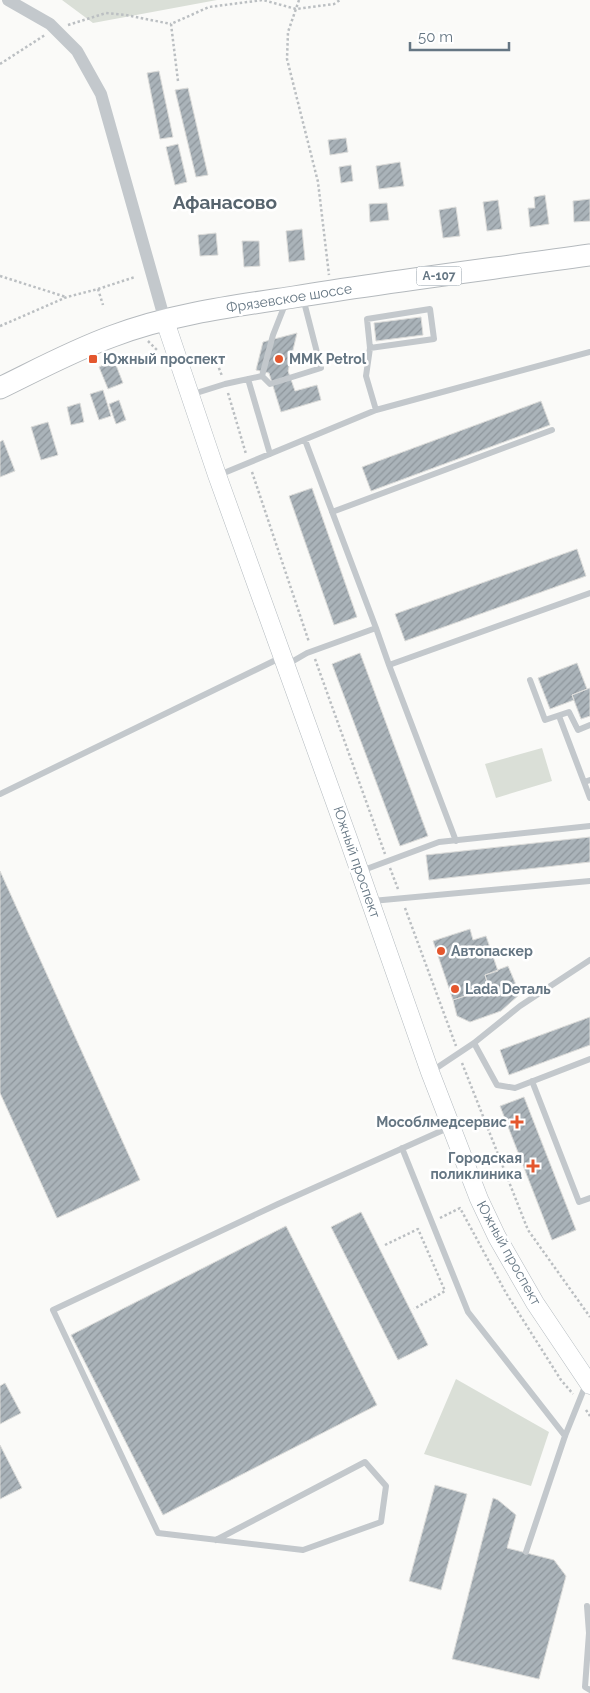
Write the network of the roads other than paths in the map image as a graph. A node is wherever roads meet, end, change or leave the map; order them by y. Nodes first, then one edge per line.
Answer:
1 (8, 0) edge
2 (590, 255) edge
3 (295, 296) junction
4 (165, 321) junction
5 (370, 348) junction
6 (590, 352) edge
7 (262, 376) junction
8 (248, 379) junction
9 (0, 388) edge
10 (189, 395) junction
11 (376, 410) junction
12 (552, 430) dead end
13 (305, 440) junction
14 (270, 454) junction
15 (217, 475) junction
16 (332, 512) junction
17 (590, 593) edge
18 (376, 628) junction
19 (285, 661) junction
20 (390, 665) junction
21 (530, 680) dead end
22 (559, 716) junction
23 (590, 725) edge
24 (587, 781) edge
25 (0, 794) edge
26 (590, 798) edge
27 (590, 826) edge
28 (456, 841) junction
29 (360, 871) junction
30 (590, 880) edge
31 (370, 901) junction
32 (590, 960) edge
33 (474, 1043) junction
34 (590, 1059) edge
35 (430, 1072) junction
36 (532, 1081) junction
37 (451, 1126) junction
38 (402, 1148) junction
39 (590, 1198) edge
40 (589, 1383) edge
41 (565, 1436) junction
42 (216, 1540) junction
43 (526, 1552) dead end
44 (587, 1606) dead end
45 (590, 1690) edge

1 - 4 street
2 - 3 highway, Фрязевское шоссе / А-107
3 - 4 highway, Фрязевское шоссе / А-107
3 - 7 lane
3 - 7 lane
4 - 9 highway, Фрязевское шоссе / А-107
4 - 10 main road, Южный проспект
5 - 5 lane
5 - 11 lane
6 - 11 lane
7 - 8 lane
8 - 10 lane
8 - 14 lane
10 - 15 main road, Южный проспект
11 - 13 lane
12 - 16 lane
13 - 14 lane
13 - 16 lane
14 - 15 lane
15 - 19 main road, Южный проспект
16 - 18 lane
17 - 20 lane
18 - 19 lane
18 - 20 lane
19 - 25 lane
19 - 29 main road, Южный проспект
20 - 28 lane
21 - 22 lane
22 - 23 lane
22 - 24 lane
24 - 26 lane
27 - 28 lane
28 - 29 lane
29 - 31 main road, Южный проспект
30 - 31 lane
31 - 35 main road, Южный проспект
32 - 33 lane
33 - 35 lane
33 - 36 lane
34 - 36 lane
35 - 37 main road, Южный проспект
36 - 39 lane
37 - 38 lane
37 - 40 main road, Южный проспект
38 - 41 lane
38 - 42 lane
40 - 41 lane
41 - 43 lane
42 - 42 lane
44 - 45 lane

